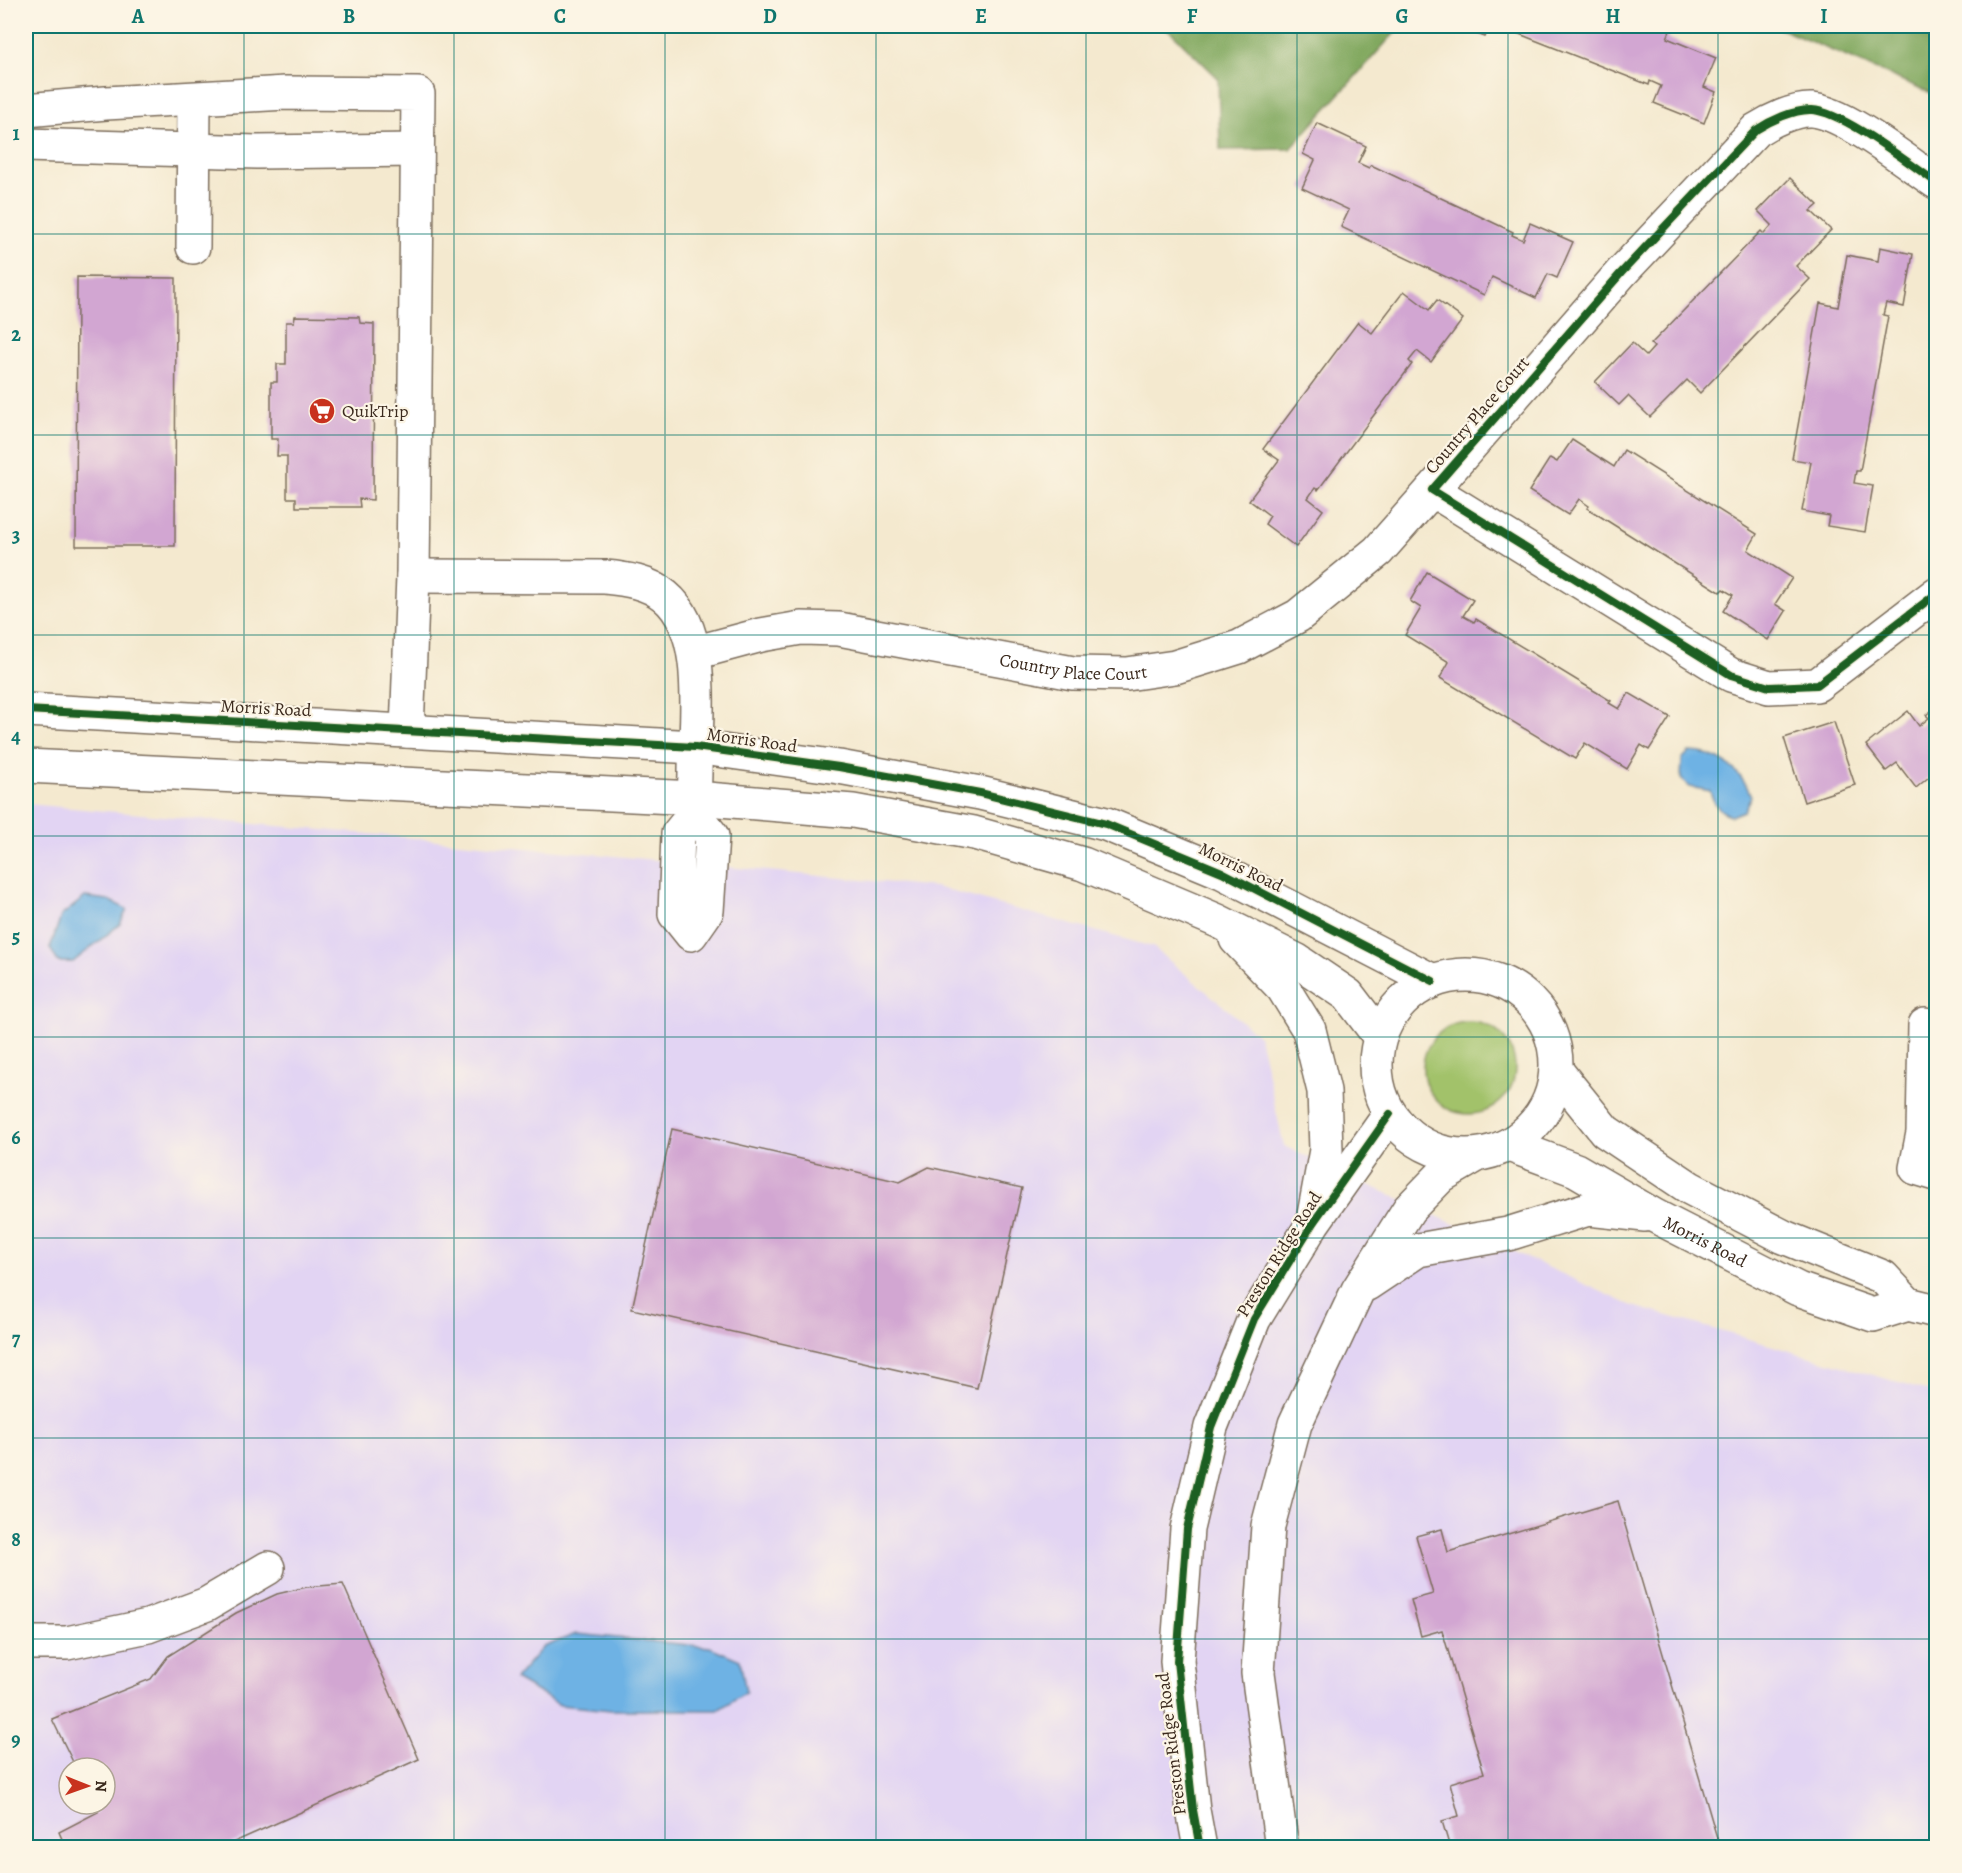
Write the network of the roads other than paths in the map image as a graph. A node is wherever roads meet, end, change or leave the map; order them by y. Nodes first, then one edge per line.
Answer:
1 (194, 99) junction
2 (26, 110) edge
3 (26, 145) edge
4 (193, 150) junction
5 (417, 150) junction
6 (1936, 183) edge
7 (193, 247) dead end
8 (1432, 490) junction
9 (413, 576) junction
10 (1936, 594) edge
11 (694, 653) junction
12 (26, 710) edge
13 (407, 731) junction
14 (695, 747) junction
15 (26, 766) edge
16 (695, 806) junction
17 (1218, 921) junction
18 (1433, 981) junction
19 (1925, 1025) dead end
20 (1380, 1037) junction
21 (1556, 1070) junction
22 (1390, 1114) junction
23 (1509, 1144) junction
24 (1477, 1155) junction
25 (1936, 1174) edge
26 (1655, 1216) junction
27 (1313, 1222) junction
28 (1358, 1290) junction
29 (1922, 1307) edge
30 (268, 1568) dead end
31 (26, 1643) edge
32 (1200, 1848) edge
33 (1282, 1848) edge

1 - 2 street
1 - 4 street
1 - 5 street
3 - 4 street
4 - 5 street
4 - 7 street
5 - 9 street
6 - 8 street, Country Place Court
8 - 10 street, Country Place Court
8 - 11 street, Country Place Court
9 - 11 street
9 - 13 street
11 - 14 street
12 - 13 street, Morris Road
13 - 14 street, Morris Road
14 - 16 street
14 - 18 street, Morris Road
15 - 16 street
16 - 17 street
17 - 20 street
17 - 27 street
18 - 20 street
18 - 21 street
19 - 25 street
20 - 22 street
21 - 23 street
21 - 29 street, Morris Road
22 - 24 street
22 - 27 street, Preston Ridge Road
23 - 24 street
23 - 26 street, Morris Road
24 - 28 street
26 - 28 street
26 - 29 street, Morris Road
27 - 32 street, Preston Ridge Road
28 - 33 street
30 - 31 street

